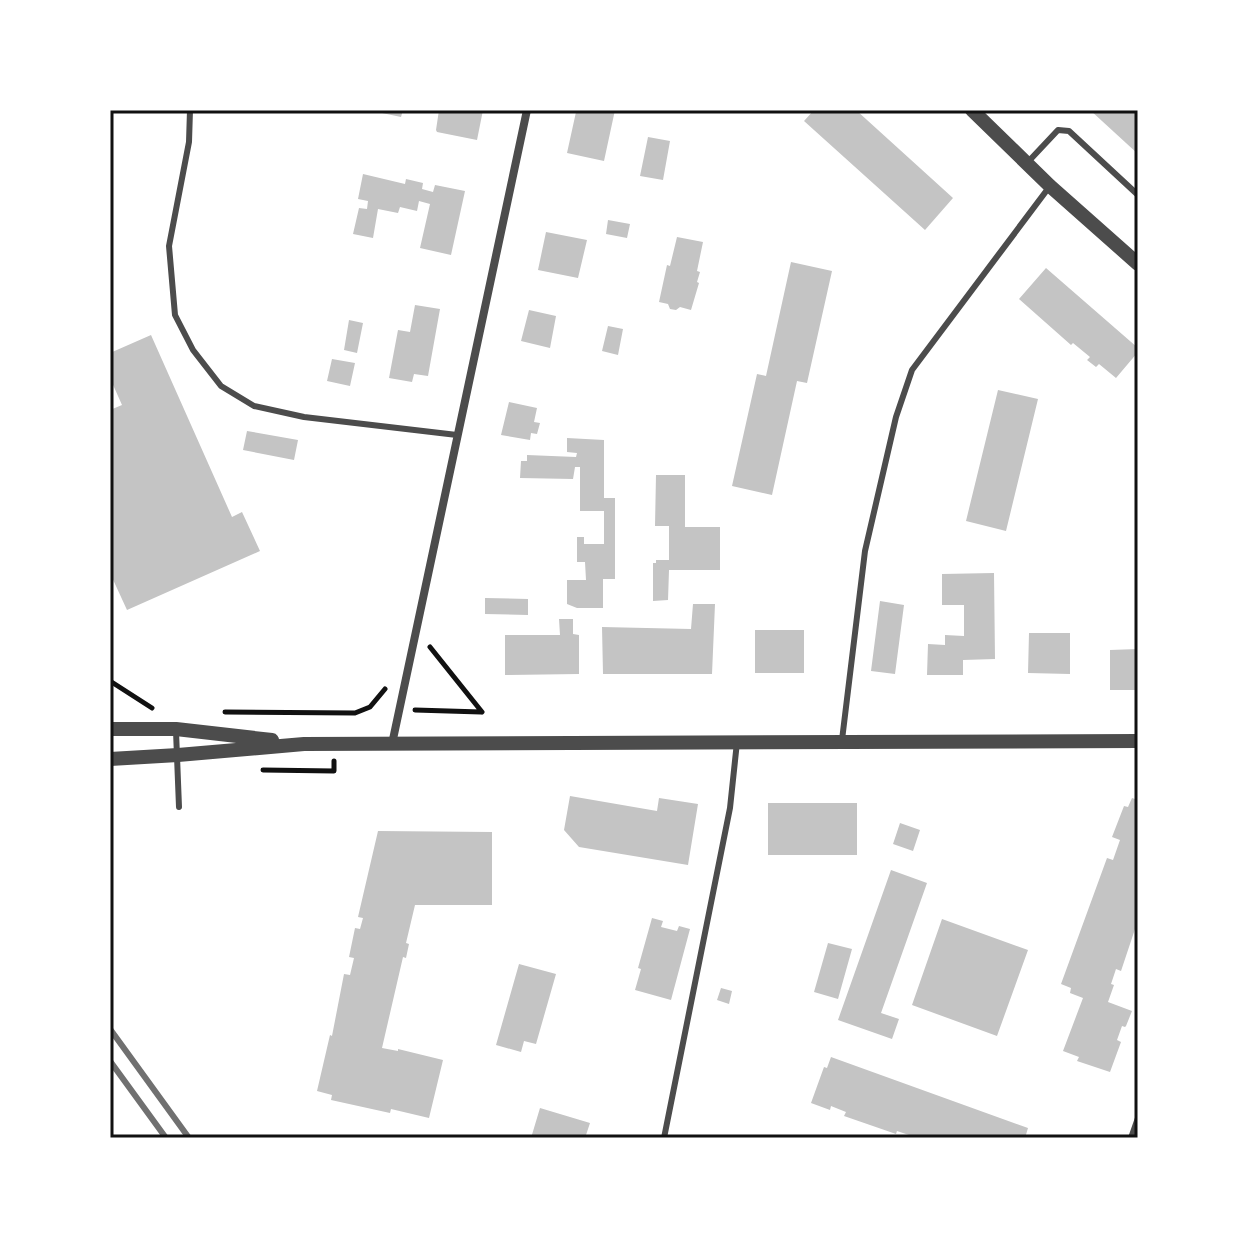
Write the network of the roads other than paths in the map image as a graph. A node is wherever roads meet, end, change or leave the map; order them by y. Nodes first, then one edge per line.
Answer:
1 (190, 110) edge
2 (527, 110) edge
3 (972, 110) edge
4 (1027, 163) junction
5 (1050, 186) junction
6 (1138, 195) edge
7 (1138, 264) edge
8 (457, 435) junction
9 (110, 729) edge
10 (176, 729) junction
11 (1138, 741) edge
12 (737, 742) junction
13 (842, 743) junction
14 (304, 744) junction
15 (392, 744) junction
16 (178, 755) junction
17 (110, 759) edge
18 (179, 807) dead end
19 (1138, 1118) edge
20 (664, 1138) edge
21 (1131, 1138) edge

1 - 8 lane
2 - 8 street
3 - 4 street
4 - 5 street
4 - 6 lane
5 - 7 street
5 - 13 lane
8 - 15 street
9 - 10 street
10 - 14 street
10 - 16 lane
11 - 13 street
12 - 13 street
12 - 15 street
12 - 20 lane
14 - 15 street
14 - 16 street
16 - 17 street
16 - 18 lane
19 - 21 lane

